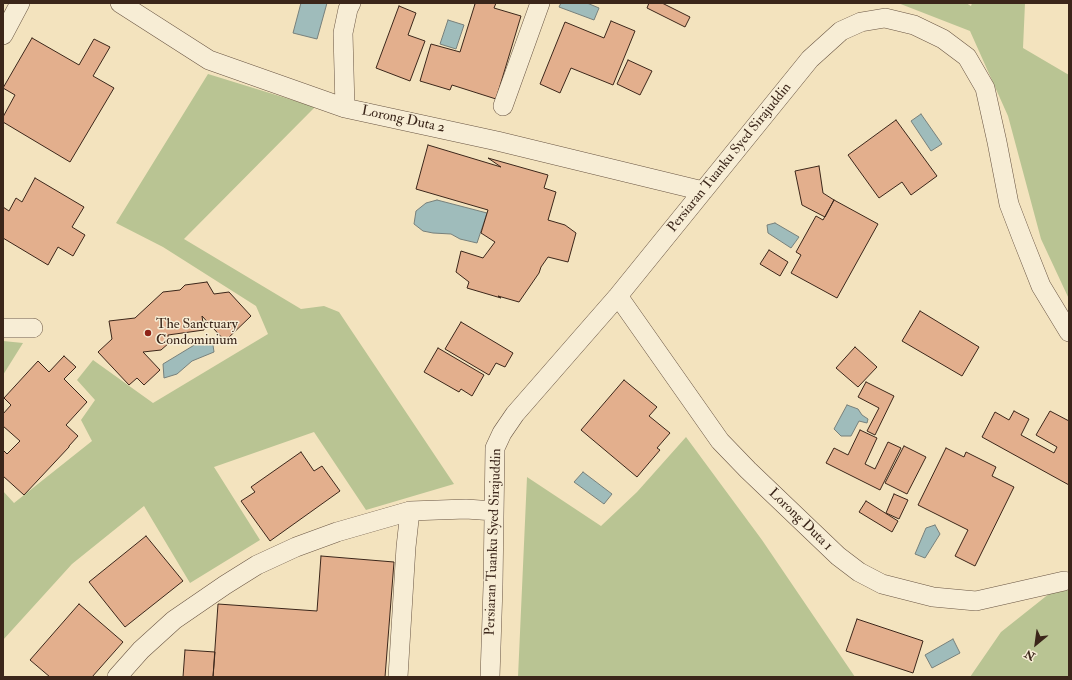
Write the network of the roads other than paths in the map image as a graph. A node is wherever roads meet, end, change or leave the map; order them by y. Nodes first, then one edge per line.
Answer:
1 (20, 3) edge
2 (120, 3) edge
3 (351, 3) edge
4 (540, 3) edge
5 (3, 35) edge
6 (503, 106) dead end
7 (345, 108) junction
8 (703, 192) junction
9 (618, 296) junction
10 (3, 328) edge
11 (33, 328) dead end
12 (1069, 332) edge
13 (410, 511) junction
14 (494, 511) junction
15 (1064, 581) dead end
16 (117, 677) edge
17 (398, 677) edge
18 (490, 677) edge

1 - 5 street
2 - 7 street, Lorong Duta 2
3 - 7 street
4 - 6 street
7 - 8 street, Lorong Duta 2
8 - 9 street, Persiaran Tuanku Syed Sirajuddin
8 - 12 street, Persiaran Tuanku Syed Sirajuddin
9 - 14 street, Persiaran Tuanku Syed Sirajuddin
9 - 15 street, Lorong Duta 1
10 - 11 street
13 - 14 street
13 - 16 street
13 - 17 street
14 - 18 street, Persiaran Tuanku Syed Sirajuddin

